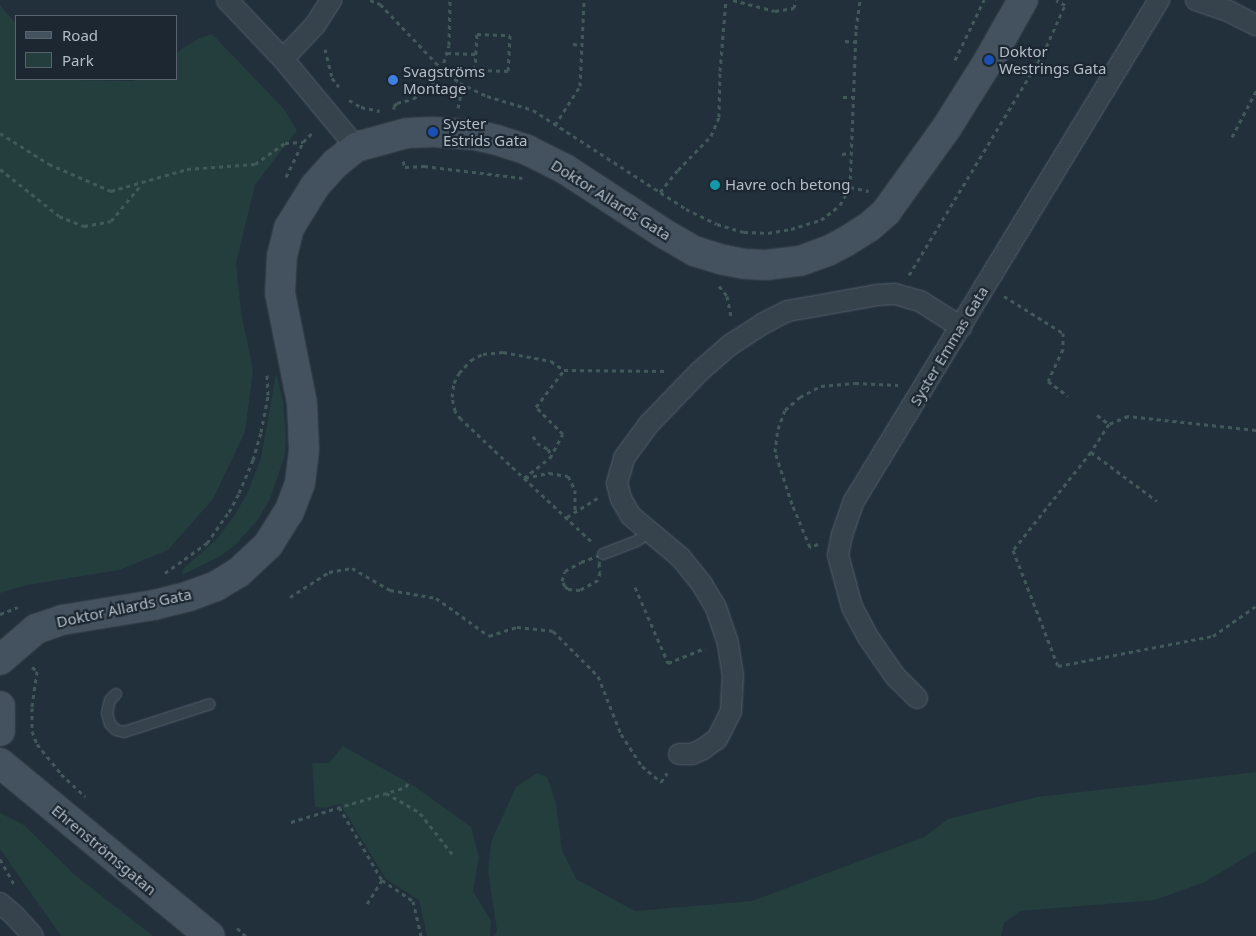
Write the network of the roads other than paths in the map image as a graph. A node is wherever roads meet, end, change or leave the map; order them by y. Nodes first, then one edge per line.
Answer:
1 (226, 0) edge
2 (331, 0) edge
3 (1023, 0) edge
4 (1159, 0) edge
5 (1196, 0) edge
6 (1256, 26) edge
7 (283, 59) junction
8 (356, 147) junction
9 (961, 327) junction
10 (650, 532) junction
11 (603, 554) road end
12 (0, 660) edge
13 (116, 694) dead end
14 (918, 698) dead end
15 (210, 704) dead end
16 (0, 706) edge
17 (0, 731) edge
18 (679, 754) road end
19 (0, 763) edge
20 (0, 904) edge
21 (220, 930) edge
22 (33, 936) edge

1 - 7 street
2 - 7 street
3 - 8 street, Doktor Allards Gata
4 - 9 street, Syster Emmas Gata
5 - 6 street
7 - 8 street
8 - 12 street, Doktor Allards Gata
9 - 10 street
9 - 14 street, Syster Emmas Gata
10 - 11 lane
10 - 18 street
13 - 15 lane
16 - 17 street
19 - 21 street, Ehrenströmsgatan
20 - 22 street

